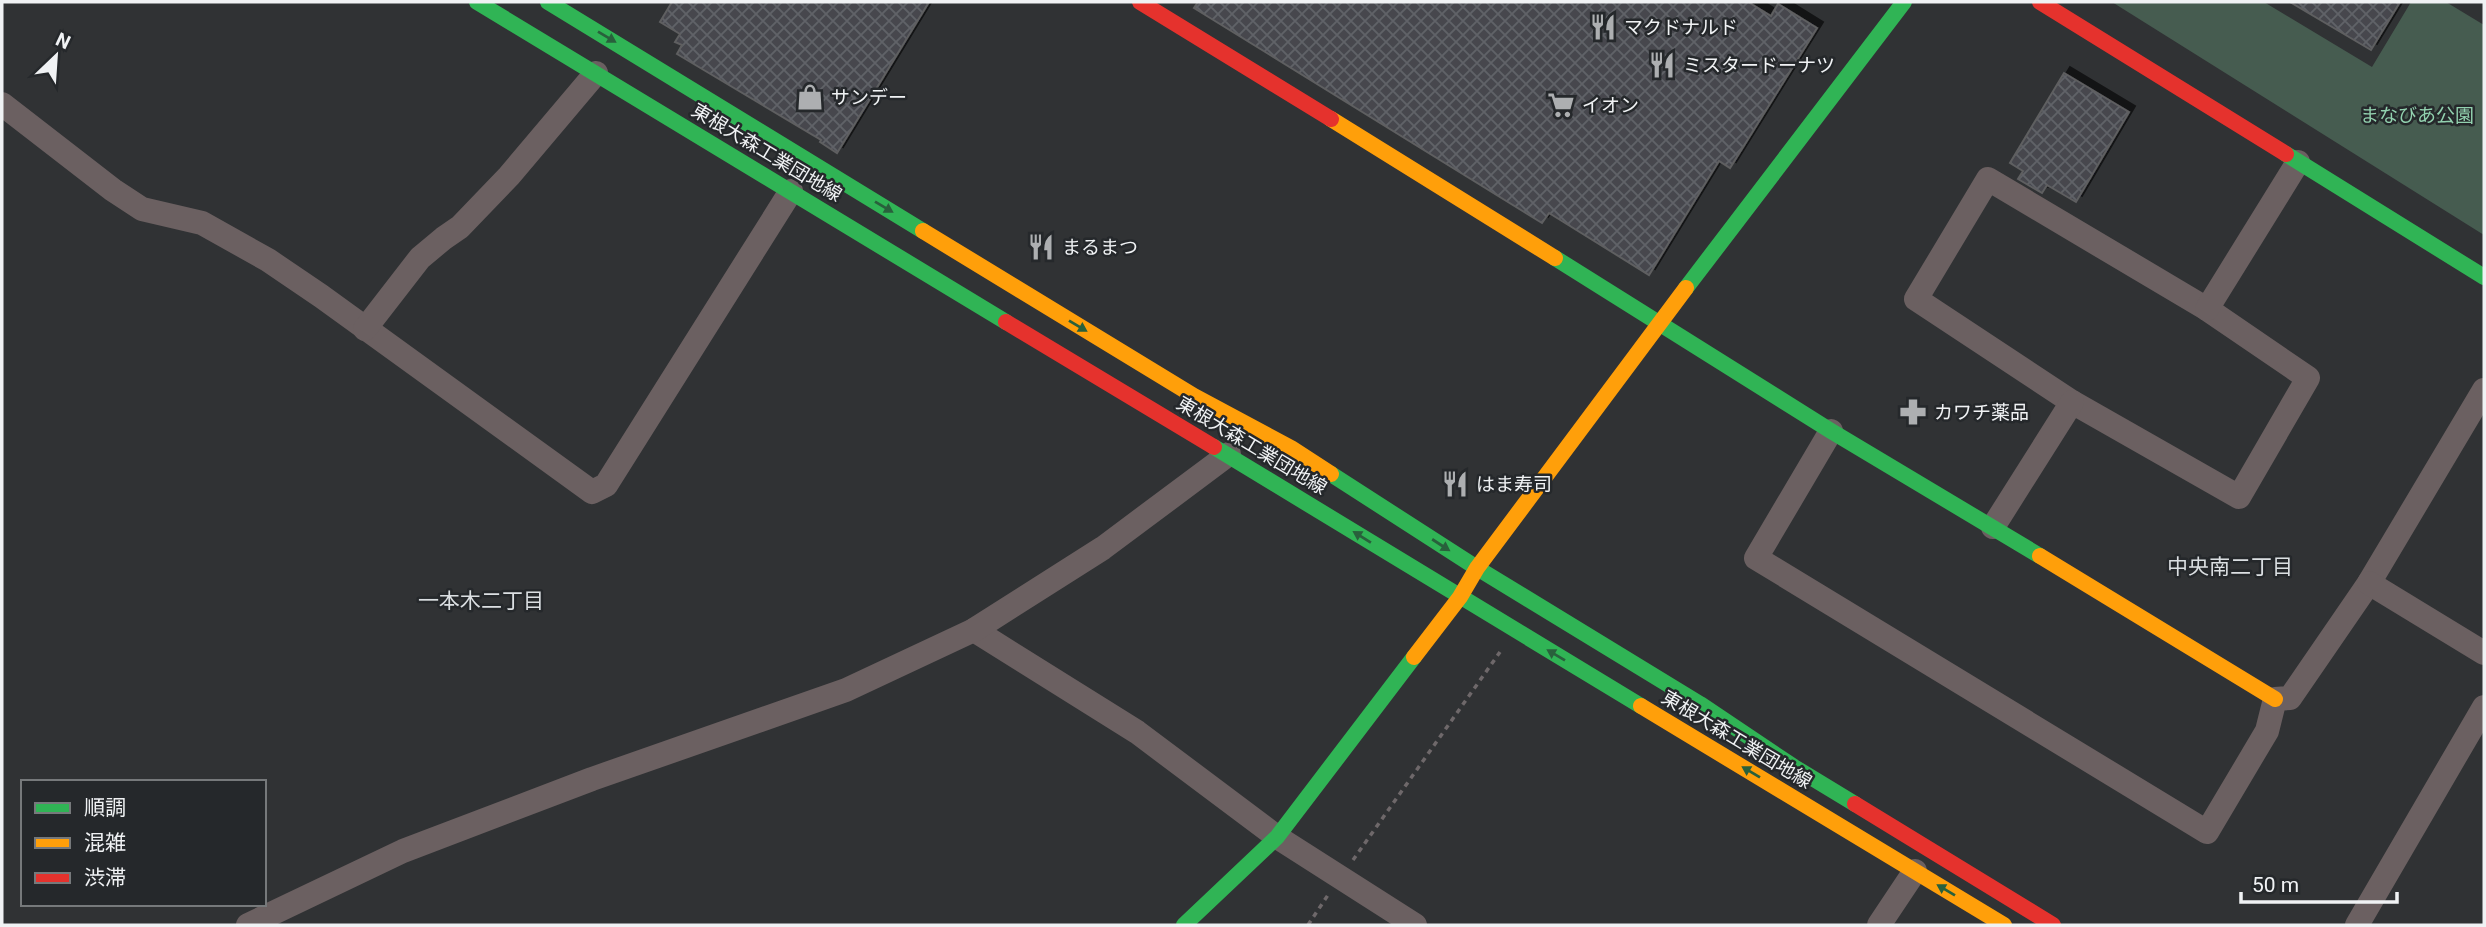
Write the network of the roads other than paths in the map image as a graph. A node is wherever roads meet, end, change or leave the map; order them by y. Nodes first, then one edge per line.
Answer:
1 (477, 2) edge
2 (548, 2) edge
3 (1140, 2) edge
4 (1904, 2) edge
5 (2039, 2) edge
6 (596, 73) junction
7 (2, 104) edge
8 (2298, 162) junction
9 (791, 191) junction
10 (2484, 277) edge
11 (2207, 309) junction
12 (1660, 322) junction
13 (365, 329) junction
14 (2484, 390) edge
15 (2072, 402) junction
16 (1831, 431) junction
17 (1228, 454) junction
18 (1993, 527) junction
19 (1477, 568) junction
20 (2369, 583) junction
21 (1460, 597) junction
22 (974, 630) junction
23 (2484, 653) edge
24 (2274, 699) junction
25 (2484, 707) edge
26 (1277, 837) junction
27 (1915, 871) junction
28 (248, 925) edge
29 (1185, 925) edge
30 (1415, 925) edge
31 (1879, 925) edge
32 (2004, 925) edge
33 (2053, 925) edge
34 (2357, 925) edge

1 - 6 main road, 東根大森工業団地線
2 -> 19 main road, 東根大森工業団地線
3 - 12 main road
4 - 12 main road
5 - 8 main road
6 - 9 main road, 東根大森工業団地線
6 - 13 street
7 - 13 street
8 - 10 main road
8 - 11 street
9 - 13 street
9 - 17 main road, 東根大森工業団地線
11 - 15 street
11 - 15 street
12 - 16 main road
12 - 19 main road
14 - 20 street
15 - 18 street
16 - 18 main road
16 - 24 street
21 -> 17 main road, 東根大森工業団地線
17 - 22 street
18 - 24 main road
19 - 21 main road
19 - 33 main road, 東根大森工業団地線
20 - 23 street
20 - 24 street
21 - 26 main road
27 -> 21 main road, 東根大森工業団地線
22 - 26 street
22 - 28 street
25 - 34 street
26 - 29 main road
26 - 30 street
27 - 31 street
32 -> 27 main road, 東根大森工業団地線

